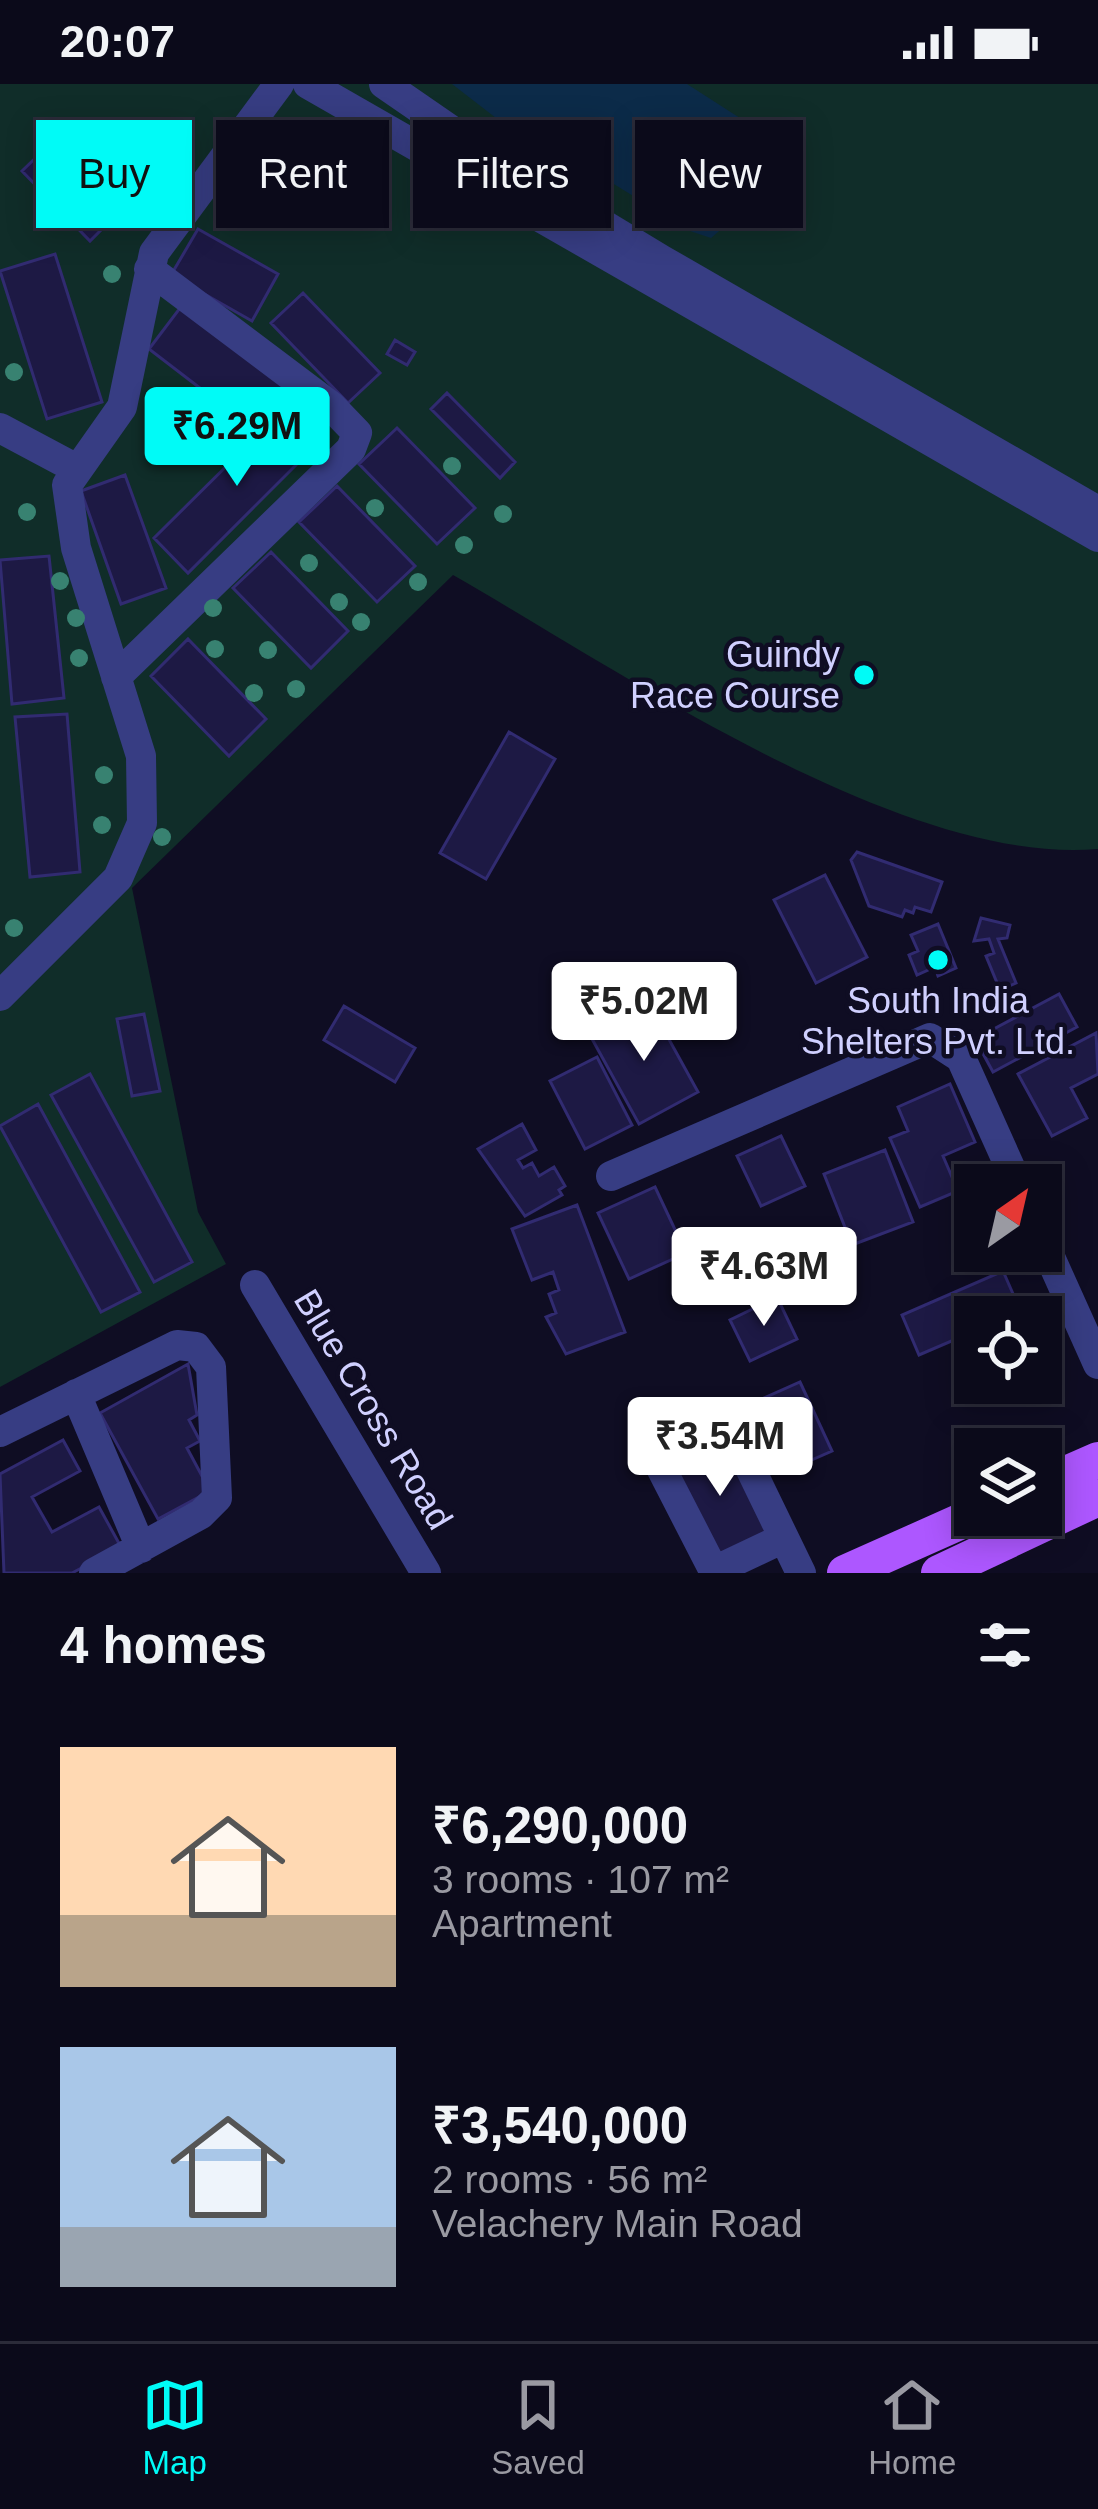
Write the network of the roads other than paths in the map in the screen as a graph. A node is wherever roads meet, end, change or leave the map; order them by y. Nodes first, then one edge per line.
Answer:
1 (280, 84) edge
2 (308, 84) edge
3 (384, 84) edge
4 (149, 269) junction
5 (0, 428) edge
6 (75, 468) junction
7 (1098, 512) edge
8 (1098, 537) edge
9 (116, 677) junction
10 (0, 996) edge
11 (1009, 1164) edge
12 (611, 1176) dead end
13 (1057, 1272) edge
14 (255, 1286) dead end
15 (1098, 1364) edge
16 (76, 1394) junction
17 (0, 1432) edge
18 (1098, 1460) edge
19 (1062, 1476) edge
20 (1098, 1498) edge
21 (954, 1524) edge
22 (784, 1538) junction
23 (141, 1548) junction
24 (715, 1572) edge
25 (94, 1573) edge
26 (426, 1573) edge
27 (801, 1573) edge
28 (845, 1573) edge
29 (939, 1573) edge

1 - 4 street
2 - 8 street
3 - 7 street
4 - 6 street
4 - 9 street
5 - 6 street
6 - 9 street
9 - 10 street
11 - 12 street
13 - 15 street
14 - 26 street, Blue Cross Road
16 - 17 street
16 - 23 street
16 - 23 street
18 - 19 main road
20 - 29 main road
21 - 28 main road
22 - 24 street
22 - 24 street
22 - 27 street
23 - 25 street

